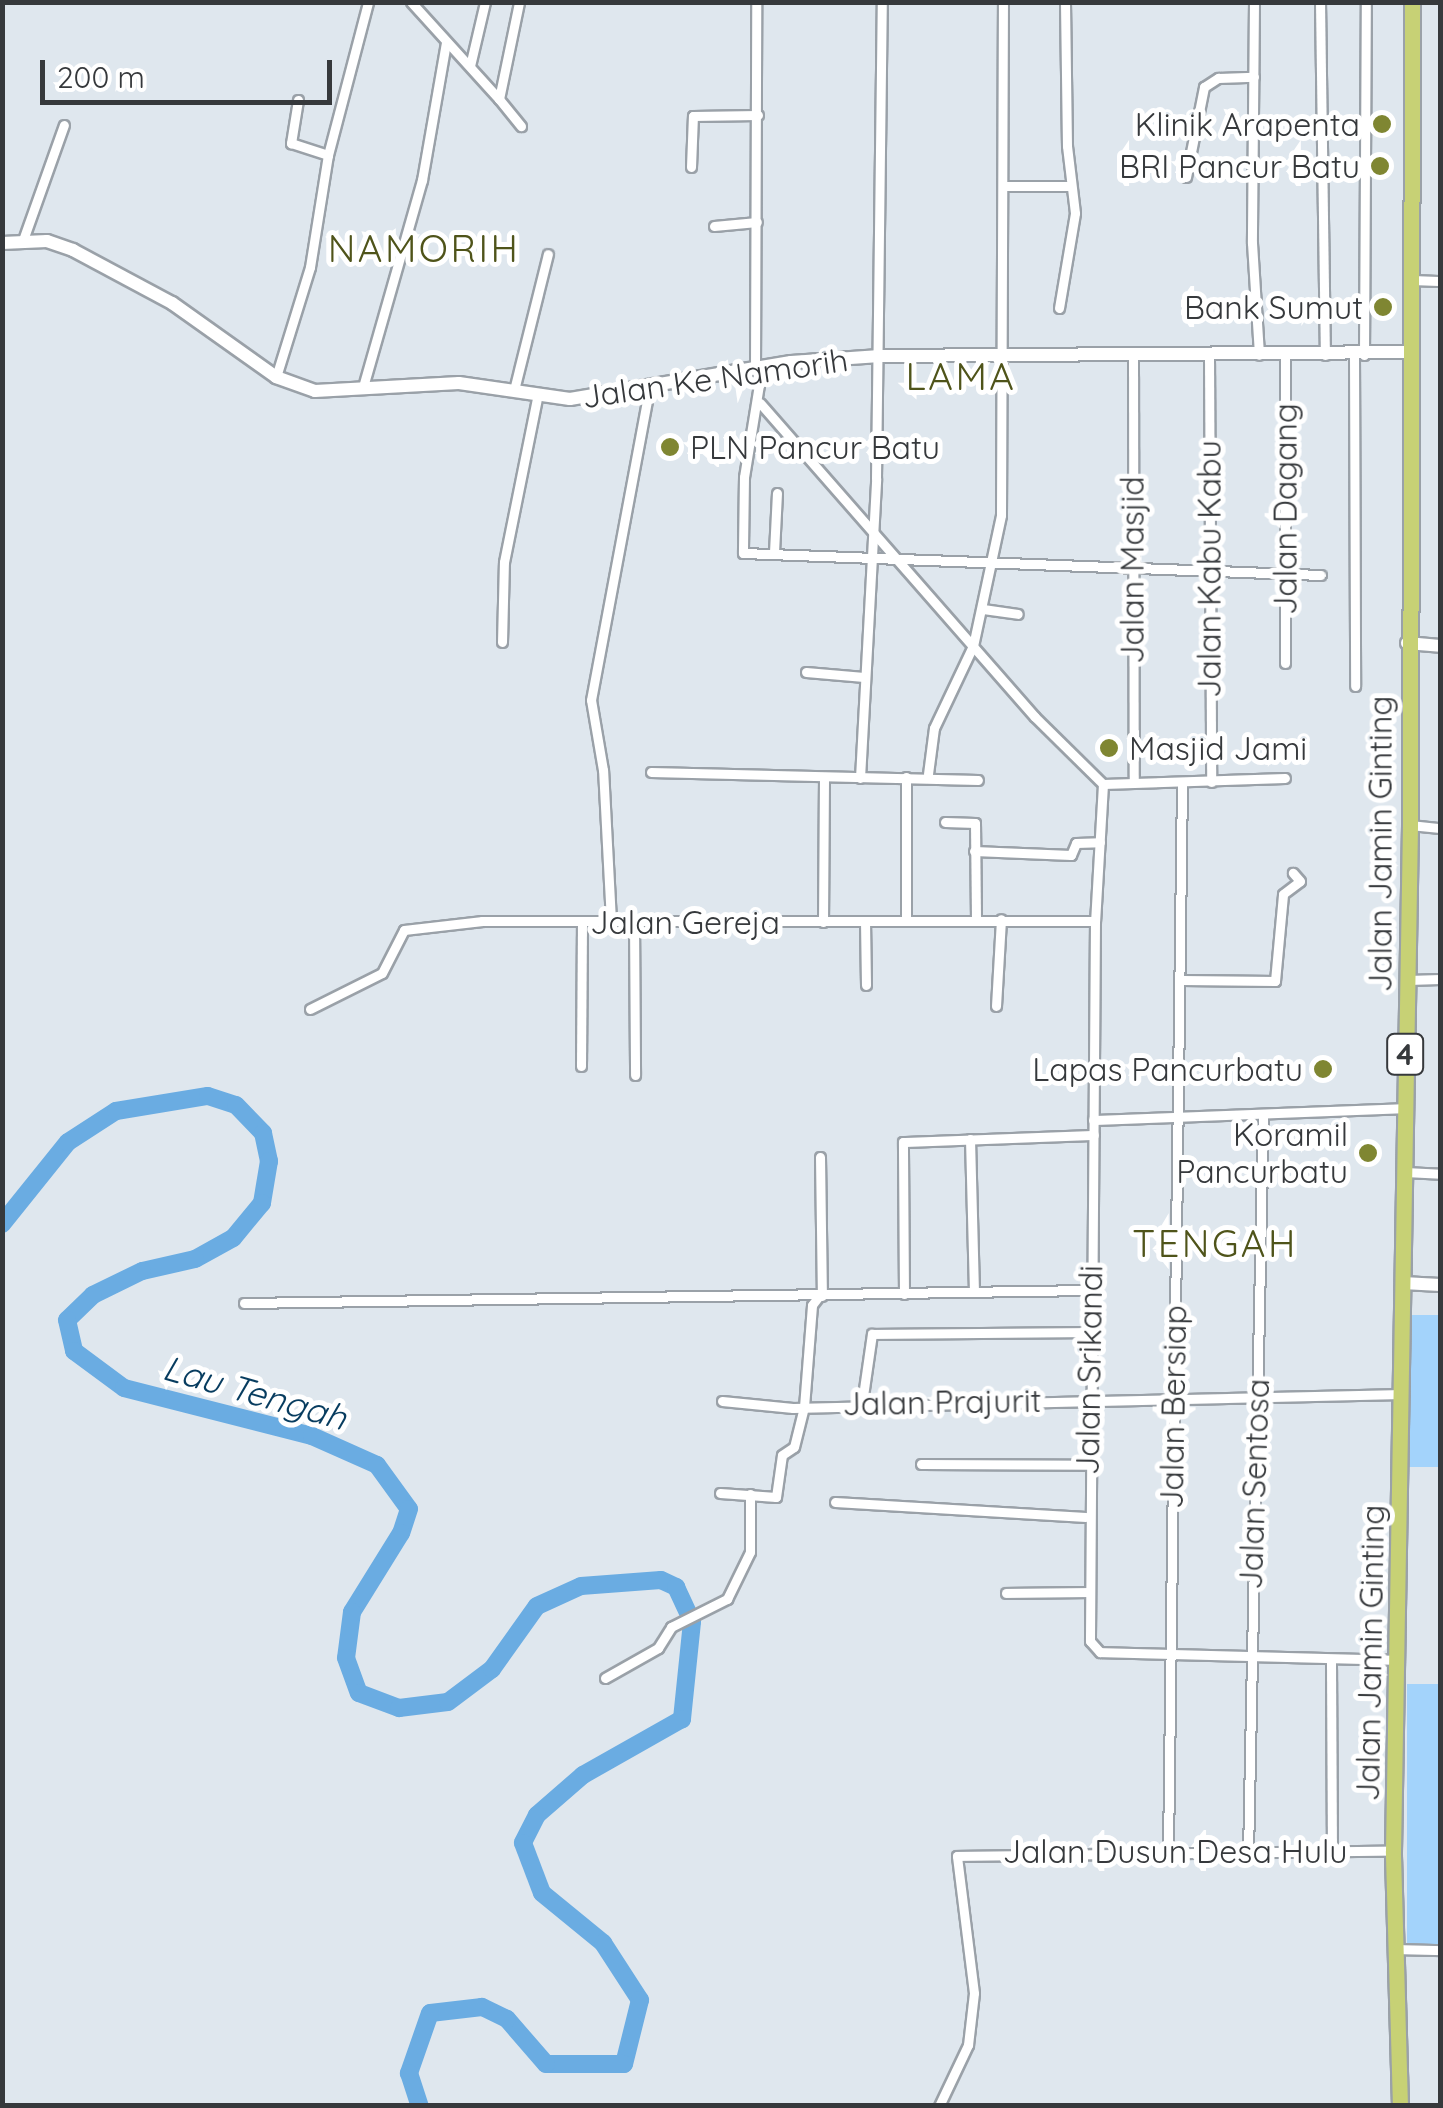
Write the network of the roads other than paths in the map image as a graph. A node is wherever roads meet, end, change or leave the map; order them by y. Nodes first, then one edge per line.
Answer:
1 (368, 2) edge
2 (411, 2) edge
3 (485, 2) edge
4 (519, 2) edge
5 (756, 2) edge
6 (882, 2) edge
7 (1003, 2) edge
8 (1065, 2) edge
9 (1254, 2) edge
10 (1320, 2) edge
11 (1366, 2) edge
12 (1412, 2) edge
13 (446, 43) junction
14 (470, 66) junction
15 (1254, 77) junction
16 (298, 100) dead end
17 (499, 100) junction
18 (758, 115) junction
19 (64, 124) dead end
20 (520, 126) dead end
21 (1331, 132) dead end
22 (1319, 133) junction
23 (328, 155) junction
24 (691, 167) dead end
25 (1186, 177) dead end
26 (1004, 186) junction
27 (1070, 186) junction
28 (756, 222) junction
29 (714, 226) dead end
30 (24, 240) junction
31 (2, 243) edge
32 (548, 254) dead end
33 (1410, 280) junction
34 (1440, 281) edge
35 (1059, 308) dead end
36 (1410, 352) junction
37 (1259, 355) junction
38 (1285, 355) junction
39 (1325, 355) junction
40 (880, 356) junction
41 (1006, 356) junction
42 (1209, 356) junction
43 (1359, 356) junction
44 (1133, 358) junction
45 (758, 367) junction
46 (276, 377) junction
47 (650, 384) junction
48 (364, 387) junction
49 (514, 390) junction
50 (538, 392) junction
51 (760, 403) junction
52 (777, 492) dead end
53 (874, 528) junction
54 (774, 552) junction
55 (872, 560) junction
56 (903, 560) junction
57 (991, 564) junction
58 (1132, 571) junction
59 (1208, 572) junction
60 (1322, 575) dead end
61 (1285, 576) junction
62 (982, 609) junction
63 (1018, 614) dead end
64 (502, 642) dead end
65 (1407, 643) junction
66 (973, 646) junction
67 (1440, 646) edge
68 (1286, 663) dead end
69 (806, 672) dead end
70 (864, 676) junction
71 (1356, 686) dead end
72 (651, 772) dead end
73 (928, 774) junction
74 (824, 777) junction
75 (906, 777) junction
76 (860, 778) junction
77 (1285, 778) dead end
78 (978, 780) dead end
79 (1134, 782) junction
80 (1211, 782) junction
81 (1182, 783) junction
82 (1104, 784) junction
83 (945, 822) dead end
84 (1410, 825) junction
85 (1440, 828) edge
86 (1100, 842) junction
87 (974, 850) junction
88 (1293, 873) dead end
89 (1000, 919) junction
90 (976, 920) junction
91 (582, 921) junction
92 (612, 921) junction
93 (634, 921) junction
94 (865, 921) junction
95 (906, 921) junction
96 (1095, 921) junction
97 (823, 922) junction
98 (1440, 979) edge
99 (1182, 980) junction
100 (1408, 980) junction
101 (866, 985) dead end
102 (996, 1006) dead end
103 (310, 1009) dead end
104 (581, 1066) dead end
105 (635, 1076) dead end
106 (1404, 1108) junction
107 (1263, 1115) junction
108 (1177, 1118) junction
109 (1093, 1120) junction
110 (1094, 1135) junction
111 (970, 1139) junction
112 (820, 1157) dead end
113 (1405, 1172) junction
114 (1440, 1174) edge
115 (1403, 1283) junction
116 (1440, 1285) edge
117 (1090, 1290) junction
118 (974, 1292) junction
119 (904, 1294) junction
120 (822, 1296) junction
121 (244, 1302) dead end
122 (1090, 1332) junction
123 (1403, 1394) junction
124 (1256, 1397) junction
125 (1174, 1398) junction
126 (722, 1400) dead end
127 (1090, 1400) junction
128 (862, 1403) junction
129 (804, 1407) junction
130 (922, 1464) dead end
131 (1088, 1465) junction
132 (720, 1493) dead end
133 (750, 1494) junction
134 (835, 1502) dead end
135 (1086, 1518) junction
136 (1087, 1592) junction
137 (1006, 1593) dead end
138 (1167, 1652) junction
139 (1249, 1656) junction
140 (1400, 1660) junction
141 (1330, 1662) junction
142 (604, 1678) dead end
143 (1332, 1849) junction
144 (1168, 1851) junction
145 (1393, 1851) junction
146 (1248, 1854) junction
147 (1398, 1949) junction
148 (1440, 1950) edge
149 (939, 2106) edge
150 (1400, 2106) edge

1 - 23 street
2 - 13 street
3 - 14 street
4 - 17 street
5 - 18 street
6 - 40 street
7 - 26 street
8 - 27 street
9 - 15 street
10 - 22 street
11 - 43 street
12 - 33 highway, Jalan Jamin Ginting / 4
13 - 14 street
13 - 48 street
14 - 17 street
15 - 25 street
15 - 37 street
16 - 23 street
17 - 20 street
18 - 24 street
18 - 28 street
19 - 30 street
21 - 22 street
22 - 39 street
23 - 46 street
26 - 27 street
26 - 41 street
27 - 35 street
28 - 29 street
28 - 45 street
30 - 31 street, Jalan Ke Namorih
30 - 46 street, Jalan Ke Namorih
32 - 49 street
33 - 34 street
33 - 36 highway, Jalan Jamin Ginting / 4
36 - 43 street, Jalan Ke Namorih
36 - 65 highway, Jalan Jamin Ginting / 4
37 - 38 street, Jalan Ke Namorih
37 - 42 street, Jalan Ke Namorih
38 - 39 street, Jalan Ke Namorih
38 - 61 street, Jalan Dagang
39 - 43 street, Jalan Ke Namorih
40 - 41 street, Jalan Ke Namorih
40 - 45 street, Jalan Ke Namorih
40 - 53 street
41 - 44 street, Jalan Ke Namorih
41 - 57 street
42 - 44 street, Jalan Ke Namorih
42 - 59 street, Jalan Kabu Kabu
43 - 71 street
44 - 58 street, Jalan Masjid
45 - 47 street, Jalan Ke Namorih
45 - 51 street
46 - 48 street, Jalan Ke Namorih
47 - 50 street, Jalan Ke Namorih
47 - 92 street
48 - 49 street, Jalan Ke Namorih
49 - 50 street, Jalan Ke Namorih
50 - 64 street
51 - 53 street
51 - 54 street
52 - 54 street
53 - 55 street
53 - 56 street
54 - 55 street
55 - 56 street
55 - 70 street
56 - 57 street
56 - 66 street
57 - 58 street
57 - 62 street
58 - 59 street
58 - 79 street, Jalan Masjid
59 - 61 street
59 - 80 street, Jalan Kabu Kabu
60 - 61 street
61 - 68 street, Jalan Dagang
62 - 63 street
62 - 66 street
65 - 67 street
65 - 84 highway, Jalan Jamin Ginting / 4
66 - 73 street
66 - 82 street
69 - 70 street
70 - 76 street
72 - 74 street
73 - 75 street
73 - 78 street
74 - 76 street
74 - 97 street
75 - 76 street
75 - 95 street
77 - 80 street
79 - 81 street
79 - 82 street
80 - 81 street
81 - 99 street, Jalan Bersiap
82 - 86 street, Jalan Srikandi
83 - 87 street
84 - 85 street
84 - 100 highway, Jalan Jamin Ginting / 4
86 - 87 street
86 - 96 street, Jalan Srikandi
87 - 90 street
88 - 99 street
89 - 90 street, Jalan Gereja
89 - 96 street, Jalan Gereja
89 - 102 street
90 - 95 street, Jalan Gereja
91 - 92 street, Jalan Gereja
91 - 103 street, Jalan Gereja
91 - 104 street
92 - 93 street, Jalan Gereja
93 - 97 street, Jalan Gereja
93 - 105 street
94 - 95 street, Jalan Gereja
94 - 97 street, Jalan Gereja
94 - 101 street
96 - 109 street, Jalan Srikandi
98 - 100 street
99 - 108 street, Jalan Bersiap
100 - 106 highway, Jalan Jamin Ginting / 4
106 - 107 street
106 - 113 highway, Jalan Jamin Ginting / 4
107 - 108 street
107 - 124 street, Jalan Sentosa
108 - 109 street
108 - 125 street, Jalan Bersiap
109 - 110 street, Jalan Srikandi
110 - 111 street
110 - 117 street, Jalan Srikandi
111 - 118 street
111 - 119 street
112 - 120 street
113 - 114 street
113 - 115 highway, Jalan Jamin Ginting / 4
115 - 116 street
115 - 123 highway, Jalan Jamin Ginting / 4
117 - 118 street
117 - 122 street, Jalan Srikandi
118 - 119 street
119 - 120 street
120 - 121 street
120 - 129 street
122 - 127 street, Jalan Srikandi
122 - 128 street
123 - 124 street, Jalan Prajurit
123 - 140 highway, Jalan Jamin Ginting / 4
124 - 125 street, Jalan Prajurit
124 - 139 street, Jalan Sentosa
125 - 127 street, Jalan Prajurit
125 - 138 street, Jalan Bersiap
126 - 129 street, Jalan Prajurit
127 - 128 street, Jalan Prajurit
127 - 131 street, Jalan Srikandi
128 - 129 street, Jalan Prajurit
129 - 133 street
130 - 131 street
131 - 135 street, Jalan Srikandi
132 - 133 street
133 - 142 street
134 - 135 street
135 - 136 street, Jalan Srikandi
136 - 137 street
136 - 138 street, Jalan Srikandi
138 - 139 street, Jalan Srikandi
138 - 144 street, Jalan Bersiap
139 - 141 street, Jalan Srikandi
139 - 146 street, Jalan Sentosa
140 - 141 street, Jalan Srikandi
140 - 145 highway, Jalan Jamin Ginting / 4
141 - 143 street
143 - 145 street, Jalan Dusun Desa Hulu
143 - 146 street, Jalan Dusun Desa Hulu
144 - 146 street, Jalan Dusun Desa Hulu
144 - 149 street, Jalan Dusun Desa Hulu
145 - 147 highway, Jalan Jamin Ginting / 4
147 - 148 street
147 - 150 highway, Jalan Jamin Ginting / 4

